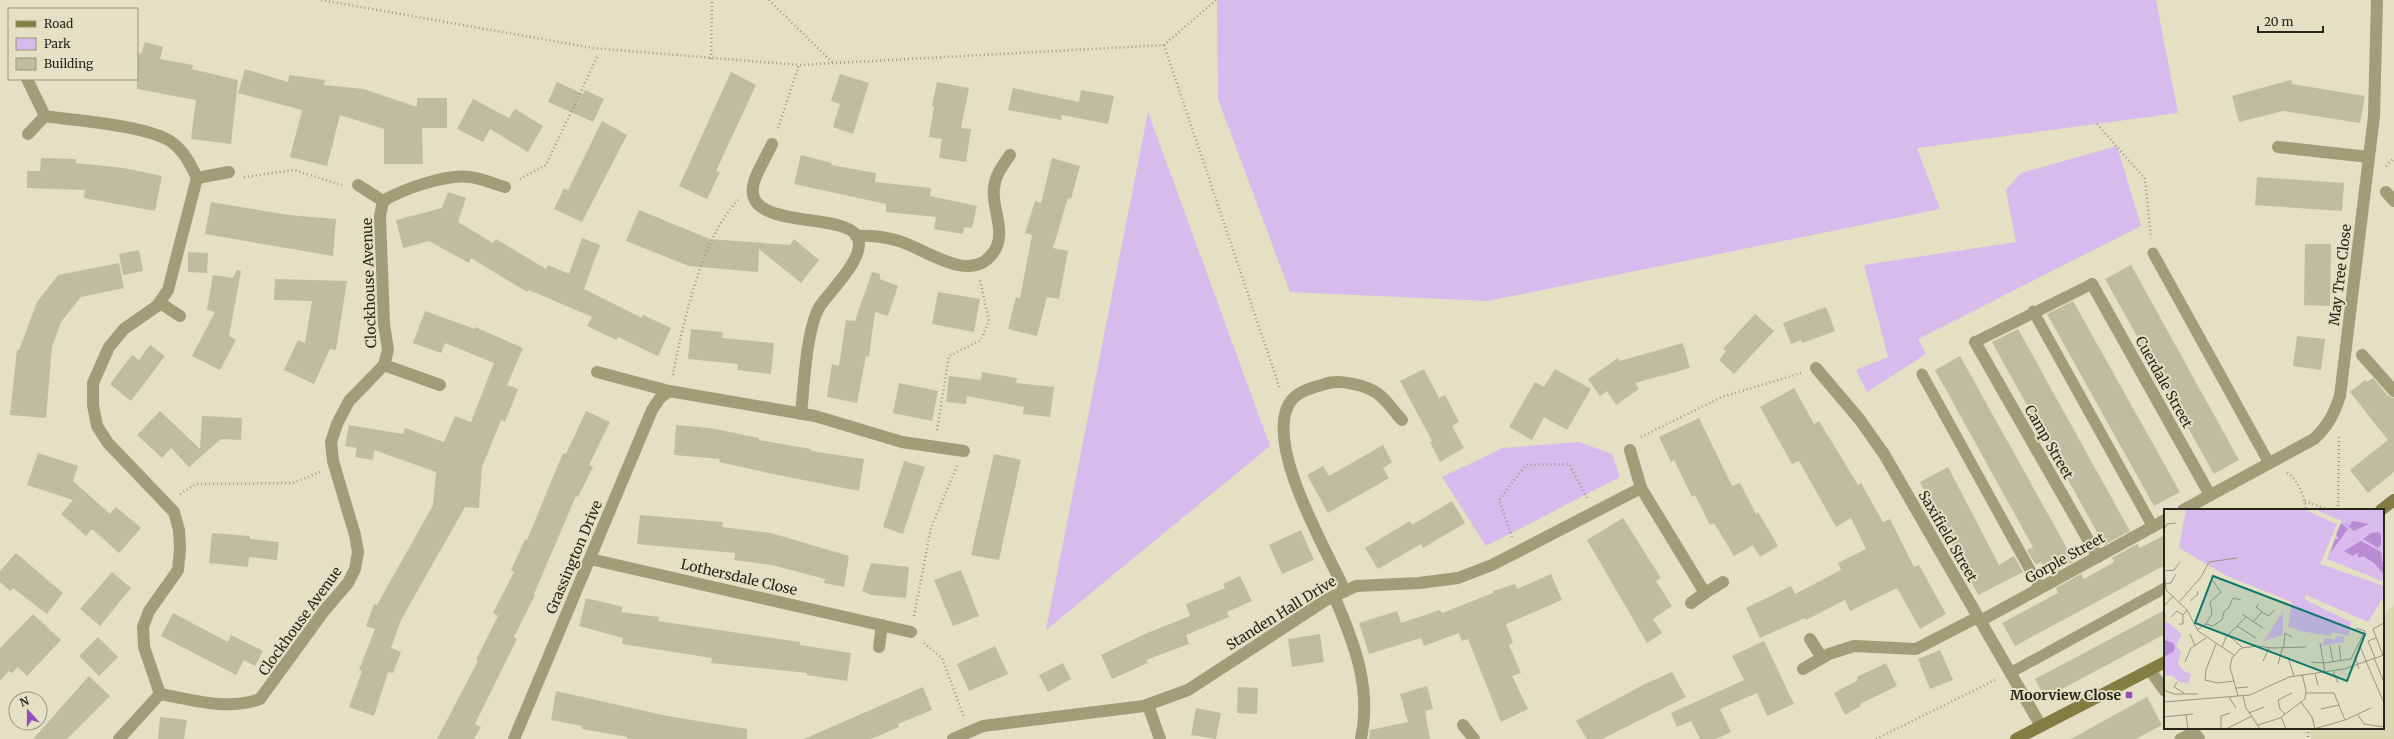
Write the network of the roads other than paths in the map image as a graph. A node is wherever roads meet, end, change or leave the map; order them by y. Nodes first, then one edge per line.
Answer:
1 (2378, 0) edge
2 (27, 80) edge
3 (45, 116) junction
4 (28, 134) dead end
5 (772, 144) road end
6 (2278, 147) dead end
7 (1010, 155) dead end
8 (2369, 157) junction
9 (229, 172) road end
10 (197, 178) junction
11 (358, 185) road end
12 (505, 187) road end
13 (383, 201) junction
14 (856, 236) junction
15 (2153, 253) road end
16 (2092, 284) joint
17 (160, 303) junction
18 (2033, 311) junction
19 (180, 316) dead end
20 (1975, 342) joint
21 (2362, 356) dead end
22 (384, 365) junction
23 (1816, 368) road end
24 (597, 372) dead end
25 (1922, 374) dead end
26 (440, 385) dead end
27 (669, 391) junction
28 (2394, 391) edge
29 (800, 414) junction
30 (1402, 420) dead end
31 (1630, 450) road end
32 (964, 451) road end
33 (2270, 463) junction
34 (1641, 488) junction
35 (2210, 495) junction
36 (2394, 500) edge
37 (2196, 507) edge
38 (2383, 509) edge
39 (2164, 521) edge
40 (2153, 527) junction
41 (2098, 557) junction
42 (590, 559) junction
43 (1723, 582) dead end
44 (2040, 588) junction
45 (2164, 589) edge
46 (1345, 590) junction
47 (1705, 593) junction
48 (1334, 596) junction
49 (1691, 603) dead end
50 (1979, 619) junction
51 (882, 625) junction
52 (910, 632) road end
53 (1810, 640) dead end
54 (879, 647) dead end
55 (1822, 658) junction
56 (2164, 663) edge
57 (1803, 669) dead end
58 (2150, 670) junction
59 (2010, 673) junction
60 (2164, 690) edge
61 (160, 694) junction
62 (1148, 704) junction
63 (1463, 725) dead end
64 (2041, 726) junction
65 (2195, 733) edge
66 (119, 739) edge
67 (514, 739) edge
68 (953, 739) edge
69 (1160, 739) edge
70 (1361, 739) edge
71 (1474, 739) edge
72 (2016, 739) edge
73 (2180, 739) edge

1 - 8 street, May Tree Close
2 - 3 street
3 - 4 street
3 - 10 street
5 - 14 street
6 - 8 street
7 - 14 street
8 - 33 street, May Tree Close
9 - 10 street
10 - 17 street
11 - 13 street, Clockhouse Avenue
12 - 13 street, Clockhouse Avenue
13 - 22 street, Clockhouse Avenue
14 - 29 street
15 - 33 lane
16 - 18 lane
16 - 35 street, Cuerdale Street
17 - 19 street
17 - 61 street
18 - 20 lane
18 - 40 lane
20 - 41 street, Camp Street
21 - 28 street
22 - 26 street
22 - 61 street, Clockhouse Avenue
23 - 50 street, Saxifield Street
24 - 27 street
25 - 44 lane
27 - 29 street
27 - 42 street, Grassington Drive
29 - 32 street
30 - 46 street
31 - 34 street
33 - 35 street
34 - 46 street, Standen Hall Drive
34 - 47 street
35 - 37 street
36 - 38 street
39 - 40 street, Gorple Street
40 - 41 street, Gorple Street
41 - 44 street, Gorple Street
42 - 51 street, Lothersdale Close
42 - 67 street, Grassington Drive
43 - 47 street
44 - 50 street, Gorple Street
45 - 59 lane
46 - 48 street, Standen Hall Drive
47 - 49 street
48 - 62 street, Standen Hall Drive
48 - 70 street
50 - 55 street, Gorple Street
50 - 59 street, Saxifield Street
51 - 52 street, Lothersdale Close
51 - 54 street
53 - 55 street
55 - 57 street, Gorple Street
56 - 58 street
58 - 60 street
58 - 64 street
59 - 64 street, Saxifield Street
61 - 66 street
62 - 68 street, Standen Hall Drive
62 - 69 street
63 - 71 street
64 - 72 street
65 - 73 lane

